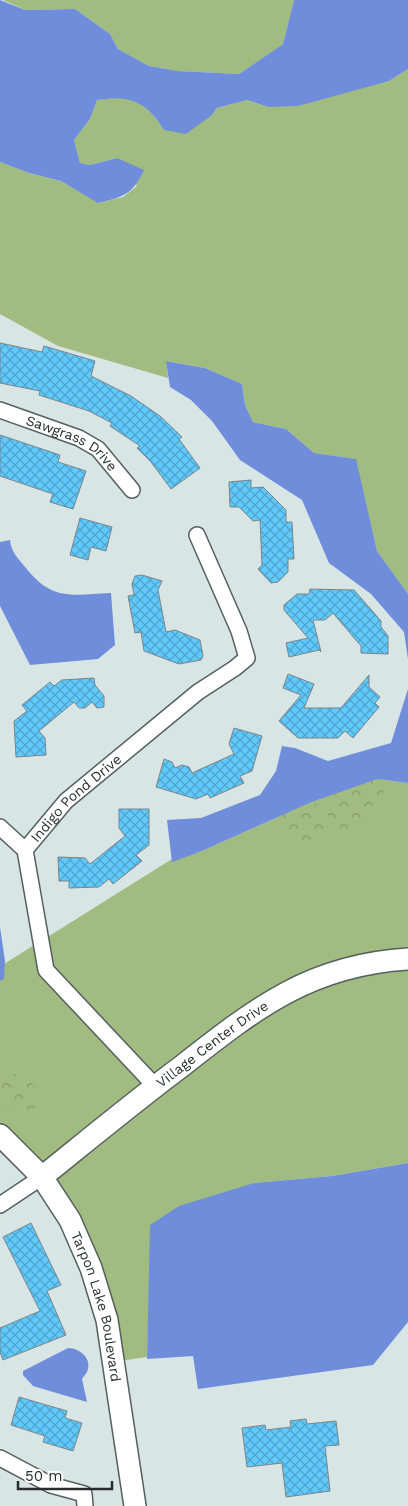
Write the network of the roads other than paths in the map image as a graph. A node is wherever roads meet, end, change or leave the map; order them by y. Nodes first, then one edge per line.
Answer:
1 (0, 410) edge
2 (132, 490) dead end
3 (197, 535) dead end
4 (0, 827) edge
5 (25, 850) junction
6 (408, 959) edge
7 (155, 1086) junction
8 (0, 1135) edge
9 (42, 1177) junction
10 (0, 1205) edge
11 (0, 1458) edge
12 (85, 1506) edge
13 (135, 1506) edge

1 - 2 street, Sawgrass Drive
3 - 5 street, Indigo Pond Drive
4 - 5 street
5 - 7 street, Indigo Pond Drive
6 - 7 street, Village Center Drive
7 - 9 street, Village Center Drive
8 - 9 street, Tarpon Lake Boulevard
9 - 10 street
9 - 13 street, Tarpon Lake Boulevard
11 - 12 street

